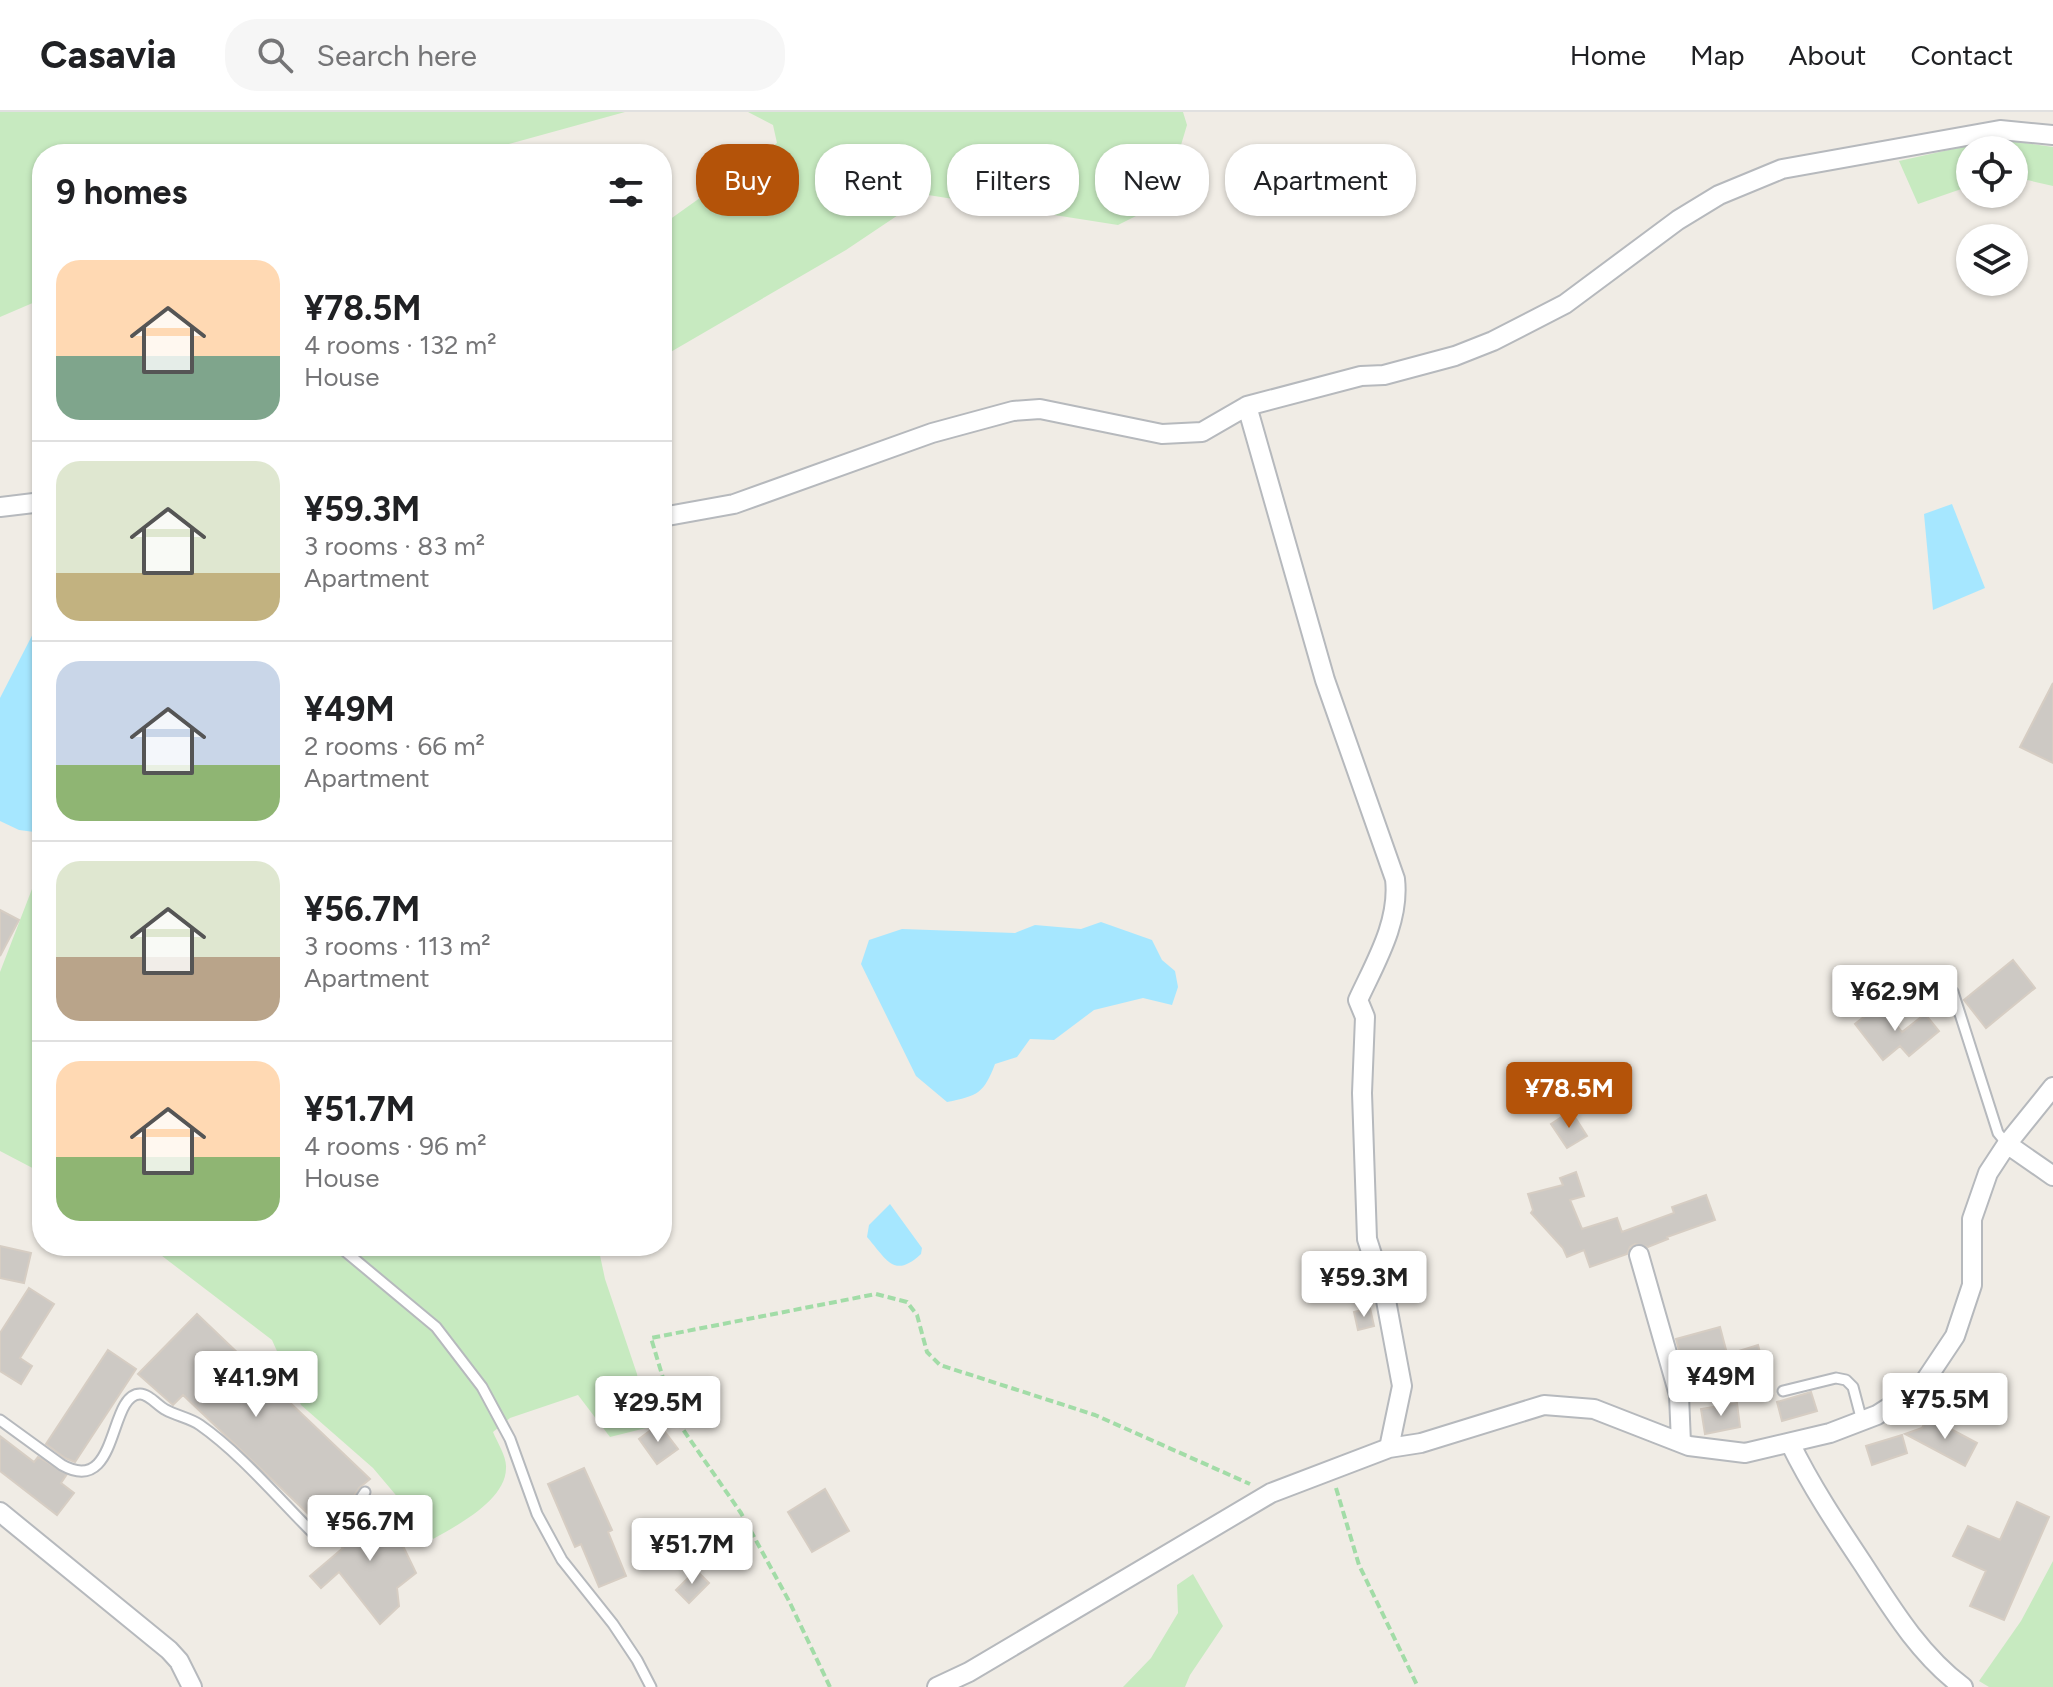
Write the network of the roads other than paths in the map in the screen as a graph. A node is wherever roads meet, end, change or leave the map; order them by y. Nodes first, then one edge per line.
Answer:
1 (2053, 135) edge
2 (1247, 406) junction
3 (32, 503) edge
4 (0, 507) edge
5 (672, 515) edge
6 (1953, 992) dead end
7 (2053, 1087) edge
8 (2007, 1144) junction
9 (2053, 1176) edge
10 (1639, 1255) dead end
11 (351, 1256) edge
12 (1783, 1391) dead end
13 (0, 1420) edge
14 (1862, 1421) junction
15 (1681, 1443) junction
16 (1790, 1443) junction
17 (1389, 1448) junction
18 (365, 1492) dead end
19 (0, 1512) edge
20 (192, 1687) edge
21 (651, 1687) edge
22 (937, 1687) edge
23 (1963, 1687) edge

1 - 2 street
2 - 5 street
2 - 17 street
3 - 4 street
6 - 8 lane
7 - 8 street
8 - 9 street
8 - 14 street
10 - 15 street
11 - 21 lane
12 - 14 lane
13 - 18 lane
14 - 16 street
15 - 16 street
15 - 17 street
16 - 23 street
17 - 22 street
19 - 20 street

